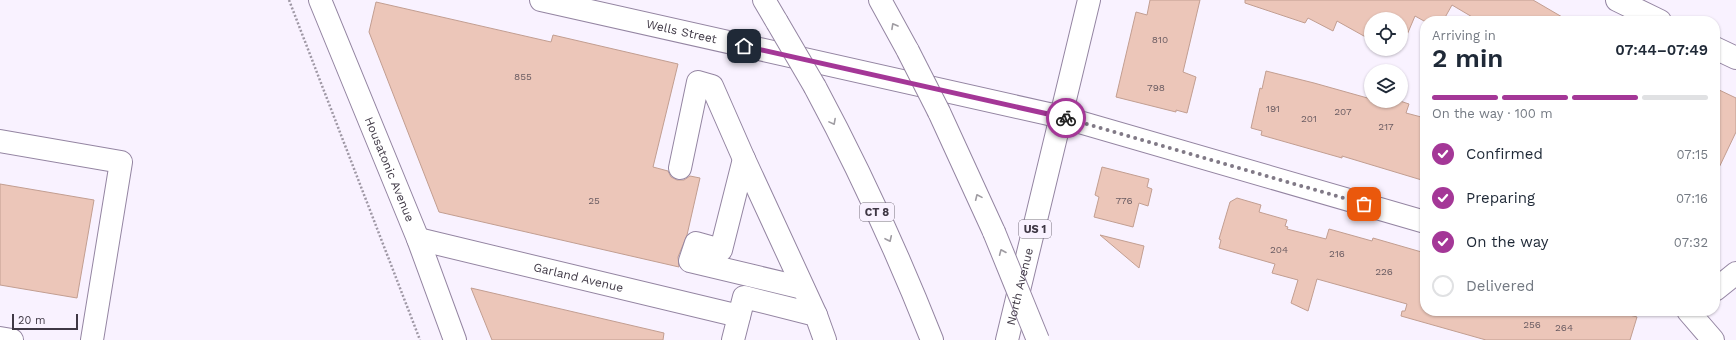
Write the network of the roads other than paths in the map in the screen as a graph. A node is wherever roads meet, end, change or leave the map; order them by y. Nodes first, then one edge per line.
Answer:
1 (320, 0) edge
2 (541, 0) edge
3 (764, 0) edge
4 (880, 0) edge
5 (1089, 0) edge
6 (1617, 0) edge
7 (1650, 16) edge
8 (1720, 50) edge
9 (1736, 58) edge
10 (1062, 117) junction
11 (0, 141) edge
12 (744, 159) junction
13 (680, 168) dead end
14 (1420, 221) edge
15 (418, 239) junction
16 (1736, 273) edge
17 (1720, 286) edge
18 (803, 288) junction
19 (816, 315) junction
20 (739, 316) junction
21 (1692, 316) edge
22 (0, 338) edge
23 (12, 340) edge
24 (92, 340) edge
25 (455, 340) edge
26 (733, 340) edge
27 (826, 340) edge
28 (932, 340) edge
29 (1007, 340) edge
30 (1038, 340) edge
31 (1713, 340) edge

1 - 15 main road, Housatonic Avenue
2 - 10 main road, Wells Street
3 -> 28 main road, CT 8, bridge
30 -> 4 main road, bridge
5 - 10 main road, North Avenue / US 1
6 - 7 main road
8 - 9 main road
10 - 14 main road, Wells Street
10 - 29 main road, North Avenue / US 1
11 - 24 main road
12 - 13 main road
12 - 18 main road
12 - 18 main road
15 - 20 main road, Garland Avenue
15 - 25 main road, Housatonic Avenue
16 - 17 main road
18 - 19 main road
19 - 20 main road
19 - 27 main road
20 - 26 main road
21 - 31 main road
22 - 23 main road

